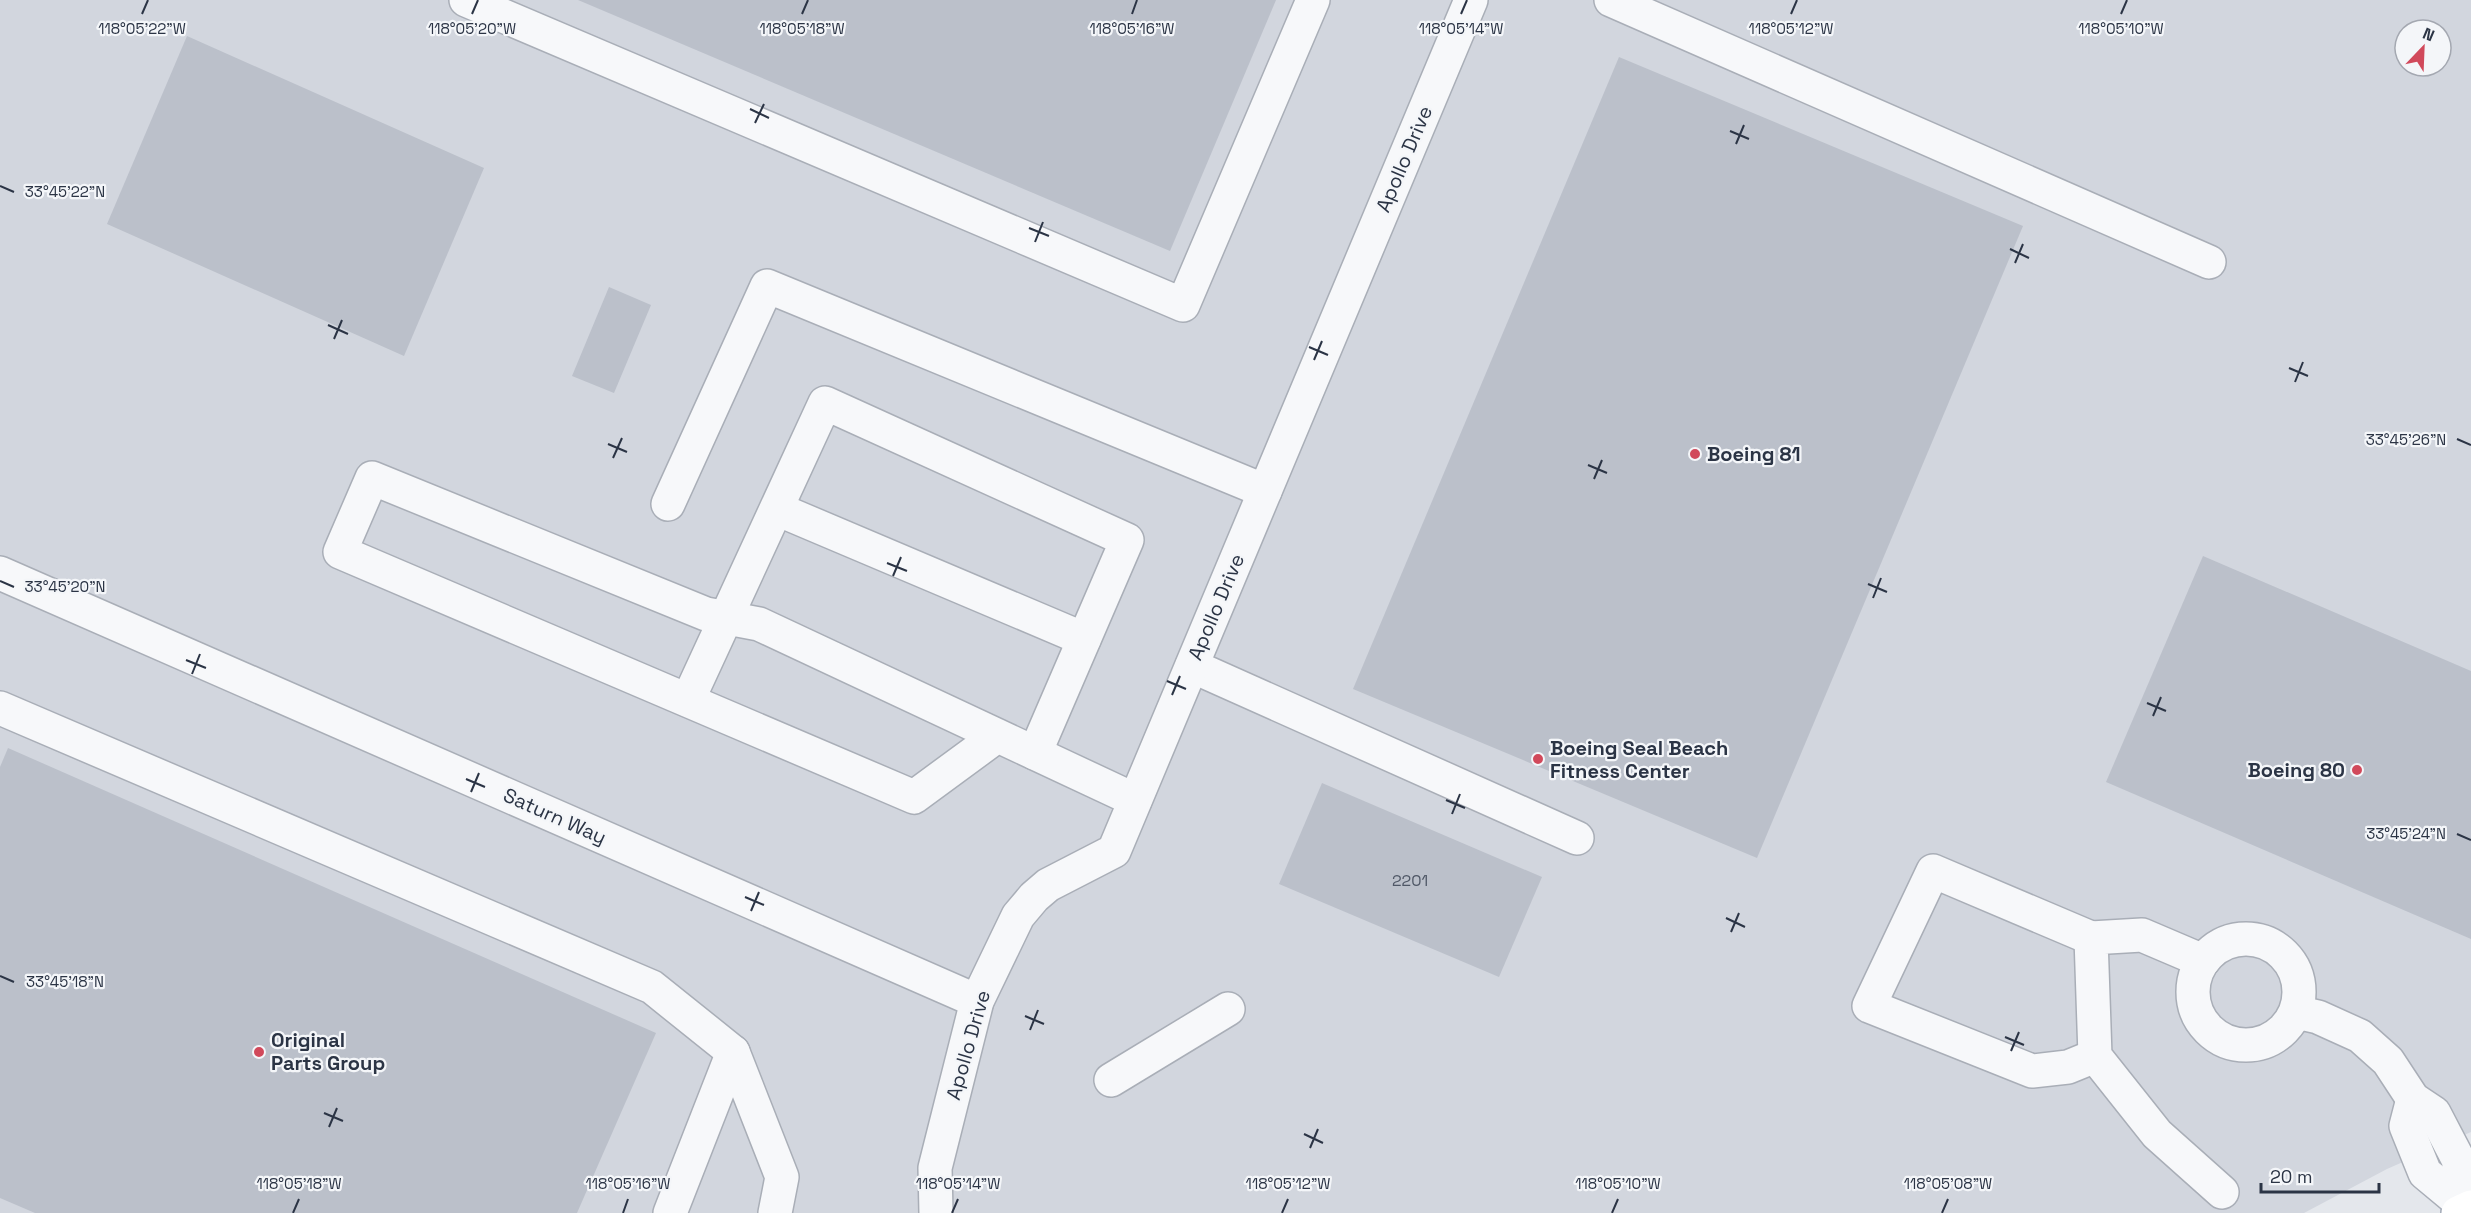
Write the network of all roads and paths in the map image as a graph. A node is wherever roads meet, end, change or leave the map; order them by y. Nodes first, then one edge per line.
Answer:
1 (466, 0) edge
2 (1313, 0) edge
3 (1471, 0) edge
4 (1611, 0) edge
5 (505, 7) edge
6 (2209, 262) dead end
7 (1265, 491) junction
8 (668, 504) dead end
9 (777, 509) junction
10 (0, 573) edge
11 (726, 618) junction
12 (1084, 639) junction
13 (1192, 666) junction
14 (688, 700) junction
15 (0, 708) edge
16 (997, 736) junction
17 (1035, 753) junction
18 (1135, 800) junction
19 (1577, 838) dead end
20 (2091, 938) junction
21 (2203, 961) junction
22 (977, 1001) junction
23 (1228, 1009) dead end
24 (2296, 1012) junction
25 (733, 1052) junction
26 (2095, 1056) junction
27 (1111, 1080) dead end
28 (2222, 1192) dead end
29 (2466, 1210) edge
30 (670, 1213) edge
31 (775, 1213) edge
32 (936, 1213) edge

1 - 5 lane
2 - 5 lane
3 - 7 lane, Apollo Drive
4 - 6 lane
7 - 8 lane
7 - 13 lane, Apollo Drive
9 - 11 lane
9 - 12 lane
9 - 12 lane
10 - 22 lane, Saturn Way
11 - 14 lane
11 - 14 lane
11 - 16 lane
12 - 17 lane
13 - 18 lane, Apollo Drive
13 - 19 lane
14 - 16 lane
15 - 25 lane
16 - 17 lane
17 - 18 lane
18 - 22 lane, Apollo Drive
20 - 21 lane
20 - 26 lane
20 - 26 lane
21 - 24 lane
21 - 24 lane
22 - 32 lane, Apollo Drive
23 - 27 lane
24 - 29 lane
25 - 30 lane
25 - 31 lane
26 - 28 lane

